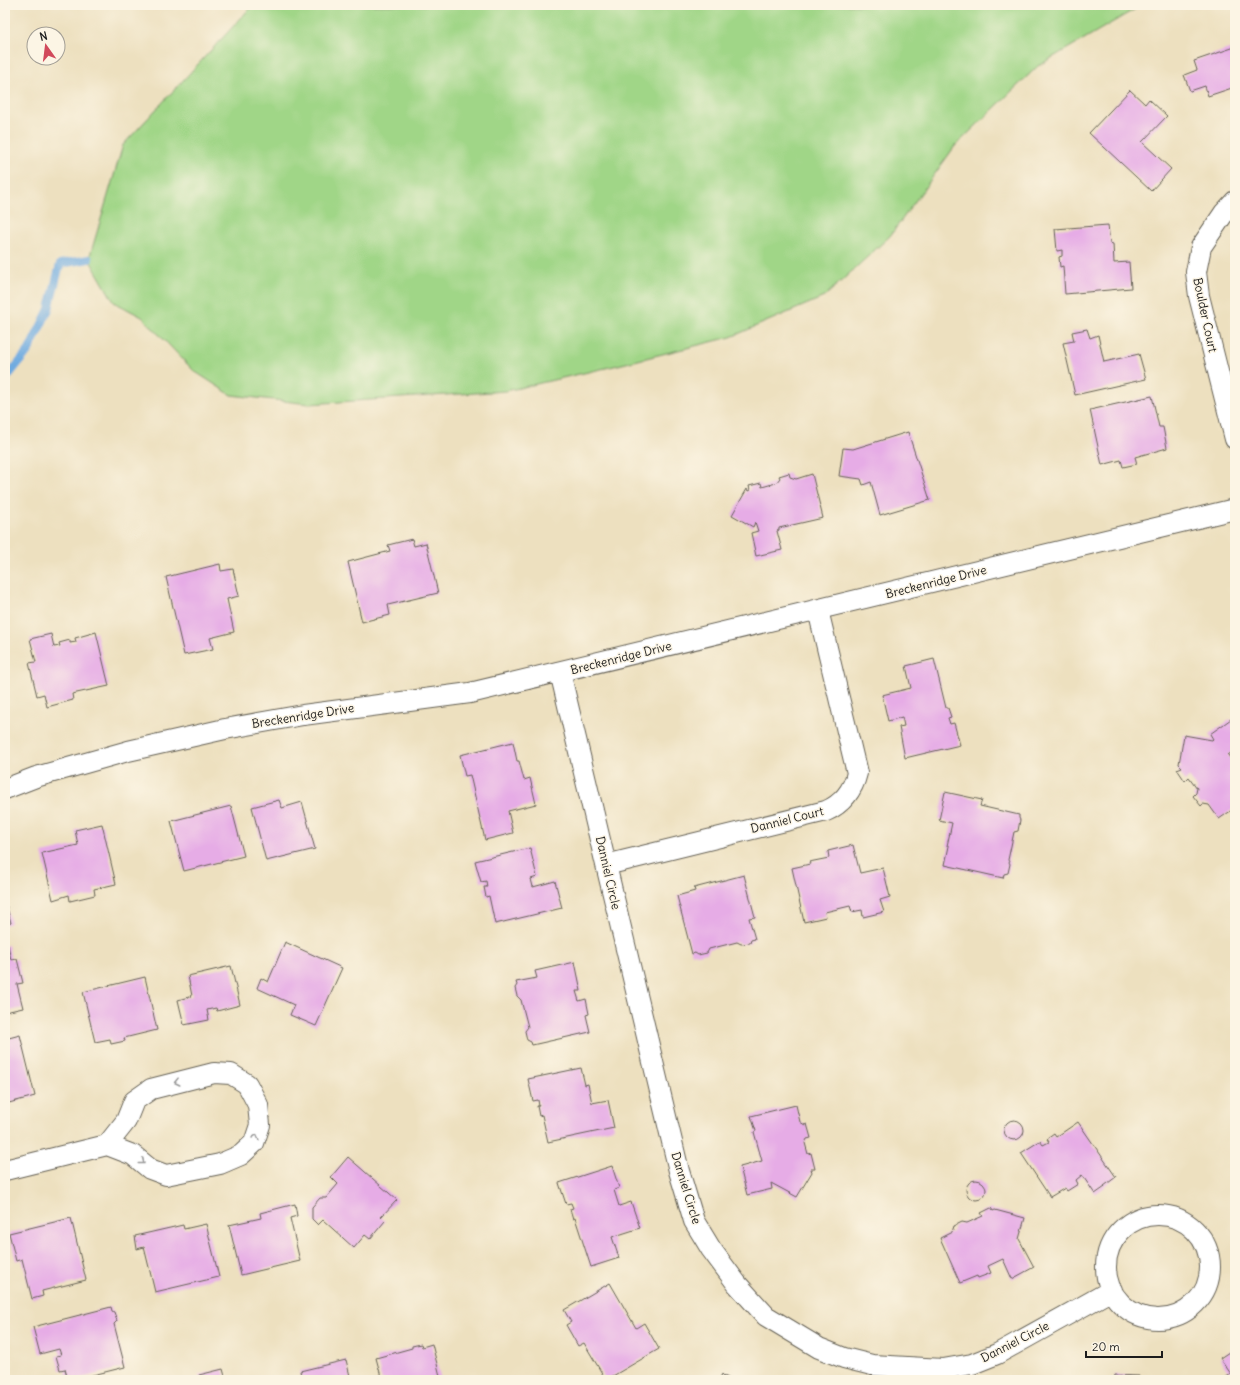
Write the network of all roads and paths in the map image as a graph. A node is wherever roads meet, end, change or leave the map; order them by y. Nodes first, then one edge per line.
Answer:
1 (1235, 201) edge
2 (1235, 439) edge
3 (1235, 509) edge
4 (818, 610) junction
5 (560, 672) junction
6 (5, 788) edge
7 (606, 865) junction
8 (107, 1145) junction
9 (5, 1170) edge
10 (1112, 1290) junction

1 - 2 street, Boulder Court
3 - 4 street, Breckenridge Drive
4 - 5 street, Breckenridge Drive
4 - 7 street, Danniel Court
5 - 6 street, Breckenridge Drive
5 - 7 street, Danniel Circle
7 - 10 street, Danniel Circle
8 -> 8 street
8 - 9 street
10 - 10 street

